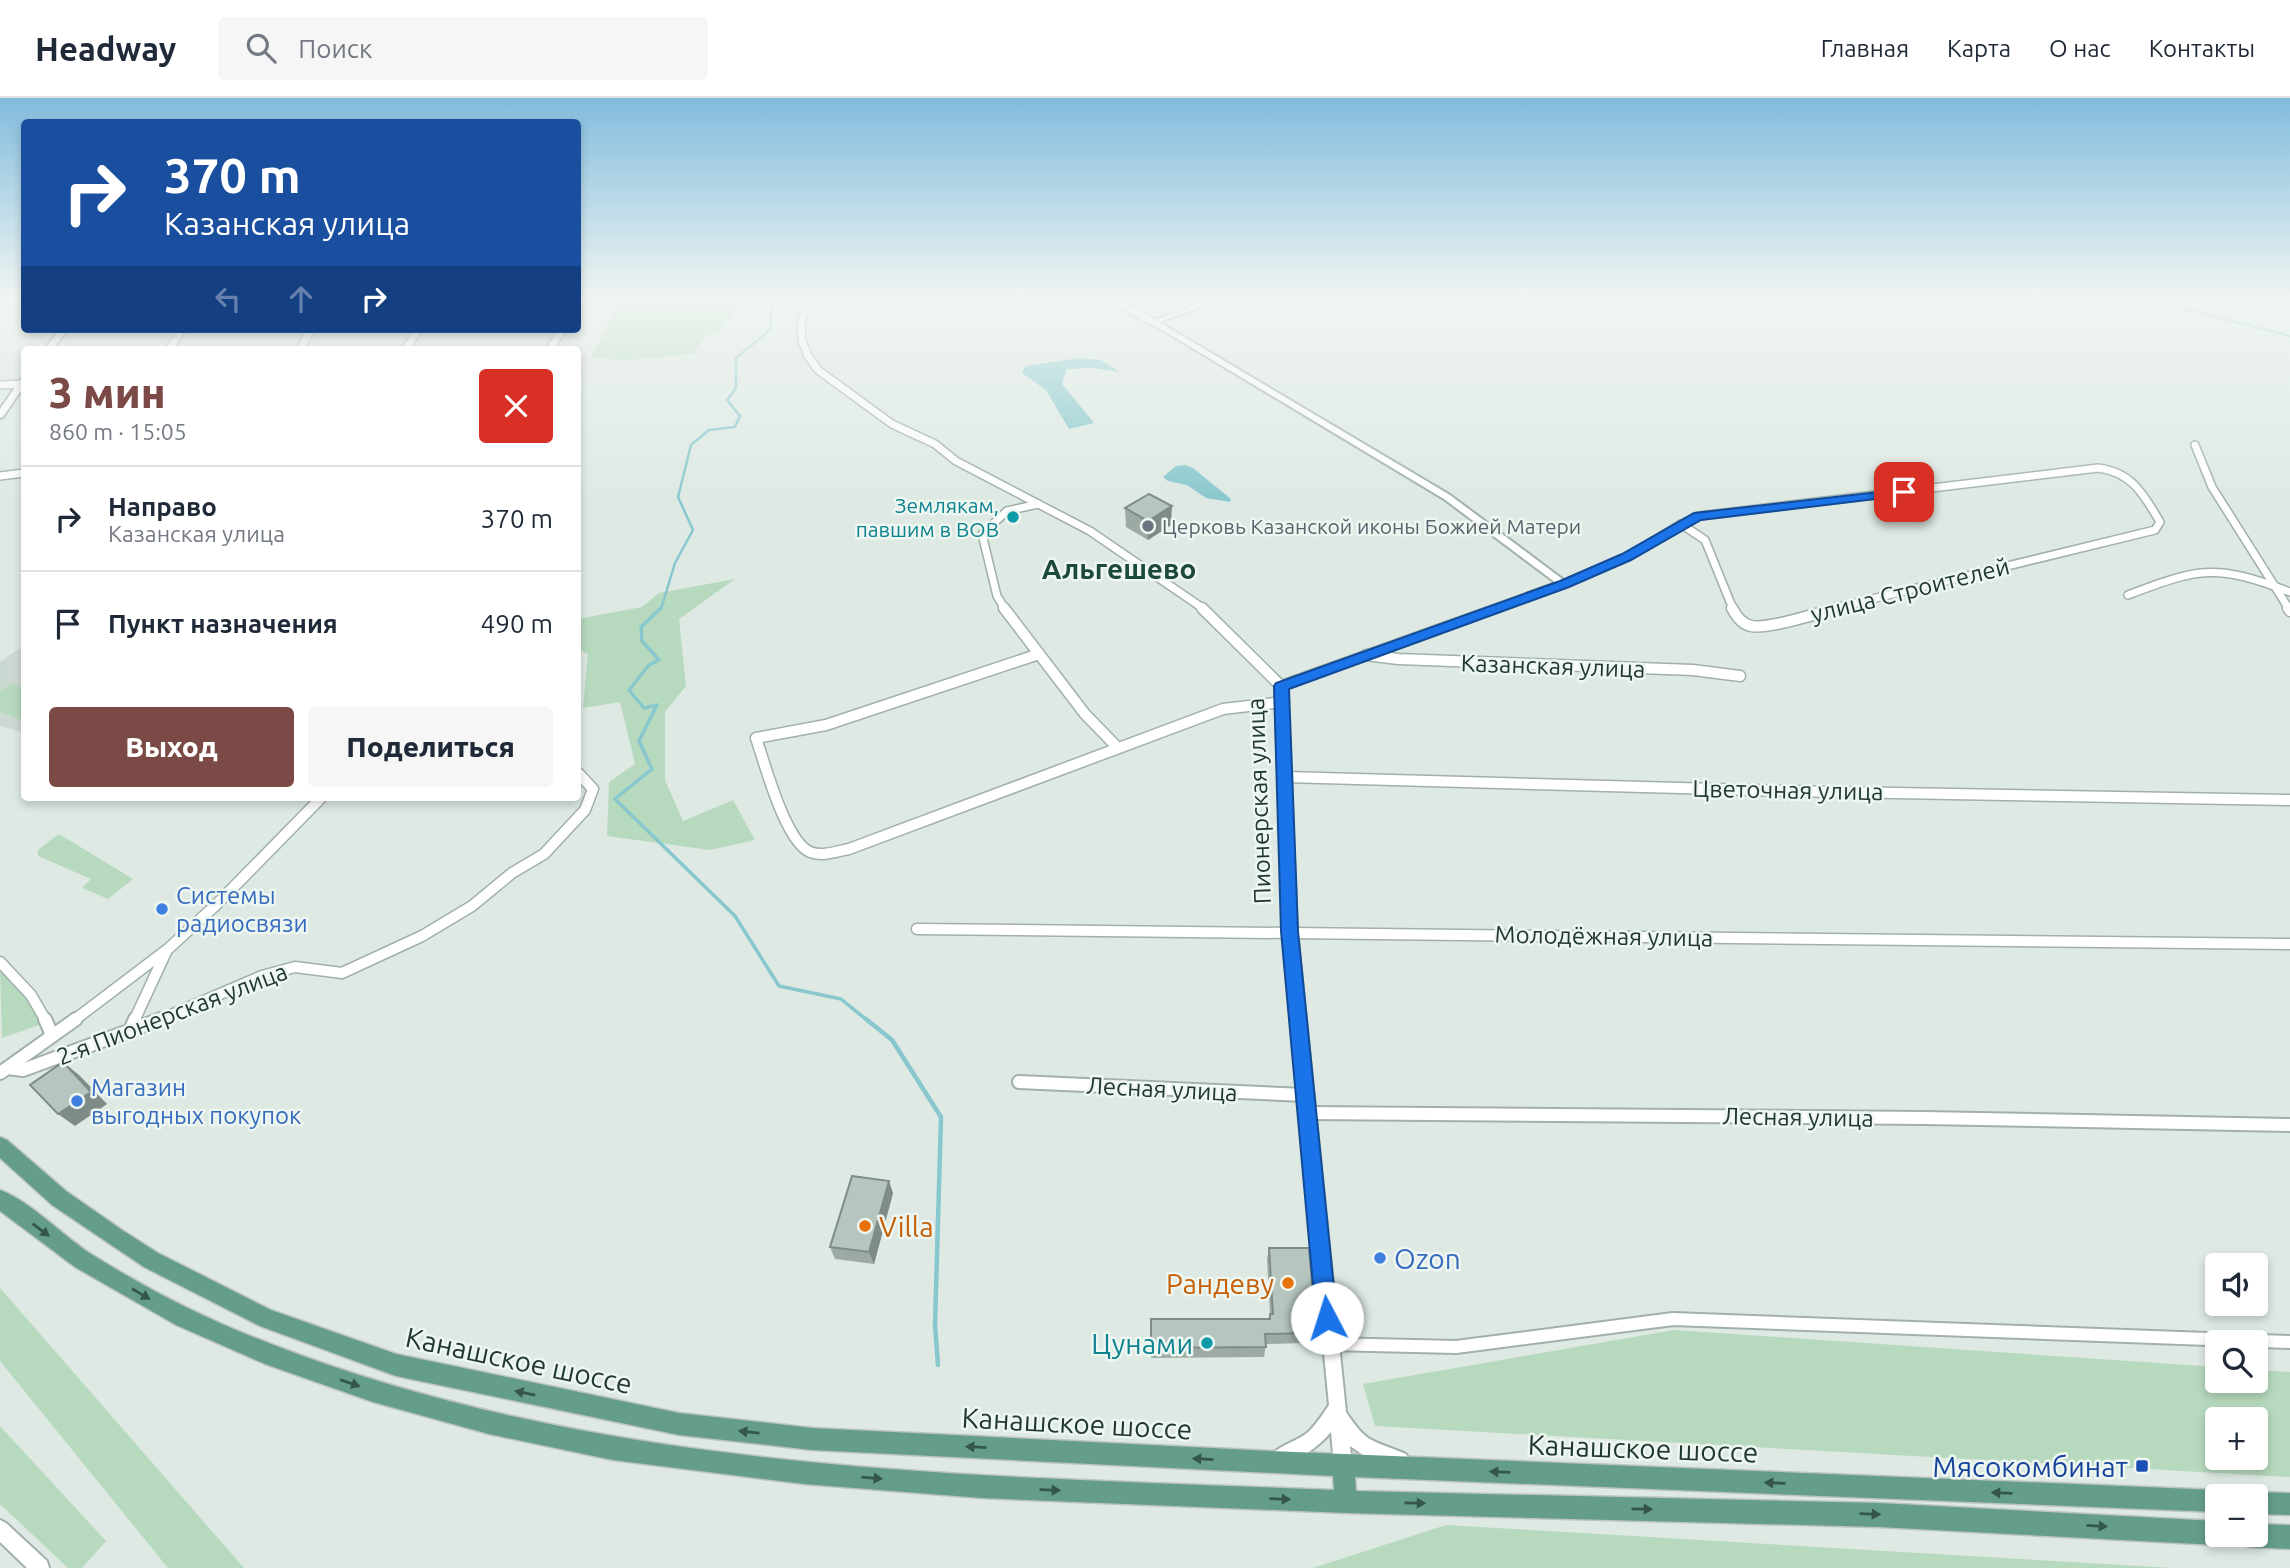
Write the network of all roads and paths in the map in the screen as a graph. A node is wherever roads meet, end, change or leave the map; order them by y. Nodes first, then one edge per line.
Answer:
1 (816, 368) edge
2 (1230, 368) edge
3 (21, 382) edge
4 (0, 386) edge
5 (21, 386) edge
6 (0, 415) edge
7 (2195, 445) dead end
8 (21, 473) edge
9 (0, 476) edge
10 (2144, 496) joint
11 (1039, 504) junction
12 (1681, 524) junction
13 (1564, 584) junction
14 (2274, 586) junction
15 (2290, 592) edge
16 (2128, 595) dead end
17 (2290, 611) edge
18 (1039, 654) junction
19 (1366, 655) junction
20 (1740, 676) dead end
21 (1281, 686) junction
22 (1283, 702) junction
23 (1118, 748) junction
24 (581, 776) edge
25 (1286, 777) junction
26 (2290, 800) edge
27 (318, 801) edge
28 (917, 929) dead end
29 (1290, 931) junction
30 (2290, 944) edge
31 (168, 949) junction
32 (0, 962) edge
33 (129, 1033) junction
34 (51, 1035) junction
35 (4, 1071) edge
36 (1019, 1082) dead end
37 (1305, 1095) junction
38 (1307, 1113) junction
39 (2290, 1125) edge
40 (0, 1146) edge
41 (0, 1199) edge
42 (2290, 1342) edge
43 (1329, 1344) junction
44 (1336, 1408) junction
45 (1272, 1462) junction
46 (1343, 1465) junction
47 (1426, 1469) junction
48 (2205, 1501) edge
49 (1346, 1502) junction
50 (2268, 1503) edge
51 (2290, 1504) edge
52 (0, 1530) edge
53 (2205, 1532) edge
54 (2268, 1536) edge
55 (2290, 1537) edge
56 (40, 1568) edge

1 - 11 street, Пионерская улица
2 - 13 street
3 - 4 street
5 - 6 street
7 - 14 street
8 - 9 street
10 - 12 street, Казанская улица
10 - 12 street, улица Строителей
11 - 18 street
11 - 21 street, Пионерская улица
12 - 13 street, Казанская улица
13 - 19 street, Казанская улица
14 - 15 street
14 - 16 street
14 - 17 street
18 - 23 street
18 - 23 street
19 - 20 street, Казанская улица
19 - 21 street, Казанская улица
21 - 22 street, Пионерская улица
22 - 23 street
22 - 25 street, Пионерская улица
24 - 33 street, 2-я Пионерская улица
25 - 26 street, Цветочная улица
25 - 29 street, Пионерская улица
27 - 31 street
28 - 29 street, Молодёжная улица
29 - 30 street, Молодёжная улица
29 - 37 street, Пионерская улица
31 - 33 street
31 - 34 street
32 - 34 street
33 - 35 street, 2-я Пионерская улица
34 - 35 street
36 - 37 street, Лесная улица
37 - 38 street, Пионерская улица
38 - 39 street, Лесная улица
38 - 43 street, Пионерская улица
45 -> 40 main road, Канашское шоссе
41 -> 49 main road
42 - 43 street
43 - 44 street, Пионерская улица
44 - 45 street
44 - 46 street, Пионерская улица
44 - 47 street
45 - 46 main road, Канашское шоссе
46 - 47 main road, Канашское шоссе
46 - 49 main road, Пионерская улица
48 -> 47 main road, Канашское шоссе
49 -> 53 main road
50 - 51 main road
52 - 56 street
54 - 55 main road

